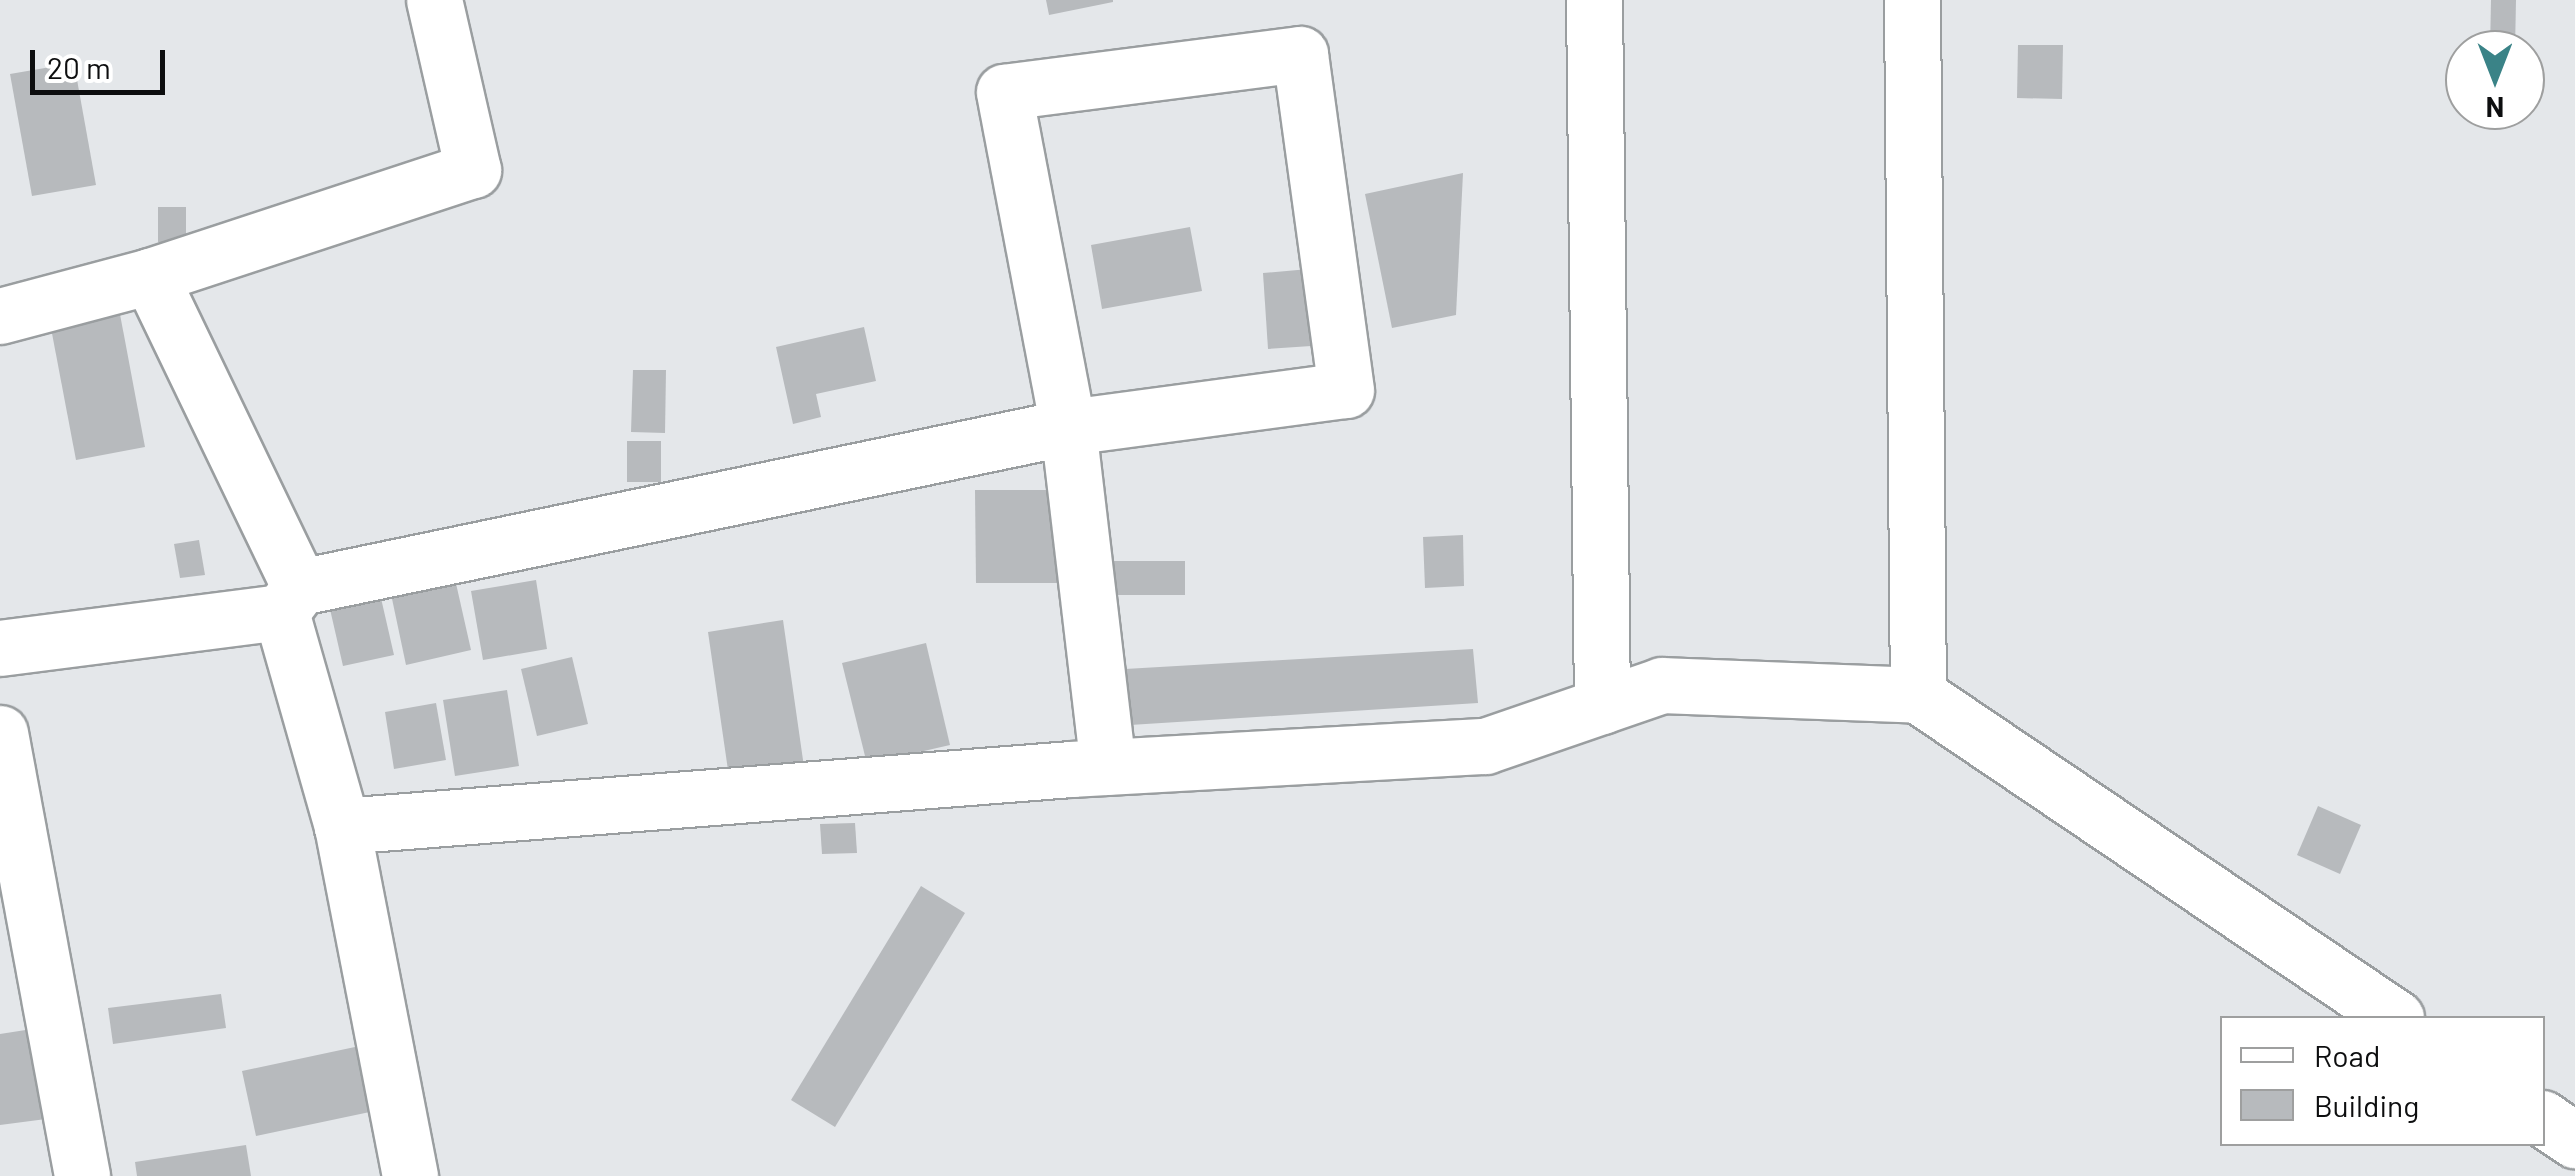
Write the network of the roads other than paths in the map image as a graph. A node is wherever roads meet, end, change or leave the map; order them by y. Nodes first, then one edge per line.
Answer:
1 (434, 0) edge
2 (1594, 0) edge
3 (1912, 0) edge
4 (150, 276) junction
5 (0, 316) edge
6 (1068, 426) junction
7 (290, 599) junction
8 (0, 648) edge
9 (1918, 695) junction
10 (1602, 706) junction
11 (0, 733) edge
12 (1108, 767) junction
13 (342, 826) junction
14 (2393, 1016) edge
15 (2545, 1120) edge
16 (2575, 1140) edge
17 (82, 1176) edge
18 (410, 1176) edge

1 - 4 street
2 - 10 street
3 - 9 street
4 - 5 street
4 - 7 street
6 - 6 street
6 - 7 street
6 - 12 street
7 - 8 street
7 - 13 street
9 - 10 street
9 - 14 street
10 - 12 street
11 - 17 street
12 - 13 street
13 - 18 street
15 - 16 street

